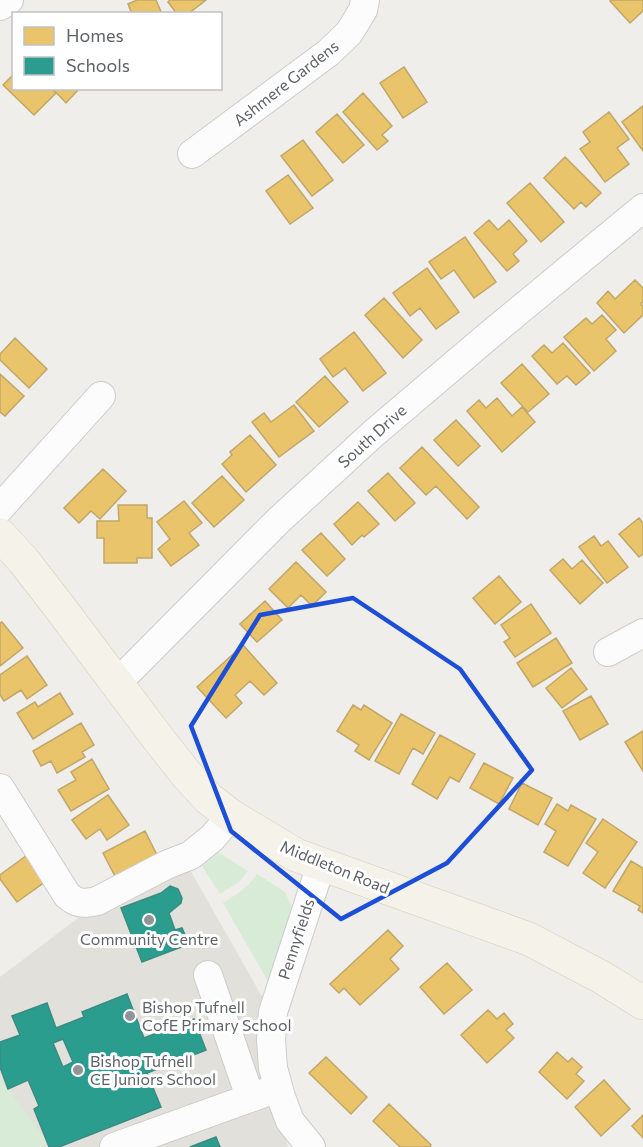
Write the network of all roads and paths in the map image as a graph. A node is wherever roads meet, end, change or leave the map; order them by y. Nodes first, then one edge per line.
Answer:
1 (9, 0) edge
2 (365, 0) edge
3 (0, 6) edge
4 (192, 154) dead end
5 (643, 208) edge
6 (101, 396) dead end
7 (0, 508) edge
8 (0, 535) edge
9 (643, 633) edge
10 (608, 652) dead end
11 (117, 683) junction
12 (0, 788) edge
13 (231, 816) junction
14 (321, 865) junction
15 (208, 975) dead end
16 (643, 1003) edge
17 (278, 1088) junction
18 (250, 1097) junction
19 (114, 1147) edge
20 (311, 1147) edge

1 - 3 street
2 - 4 street, Ashmere Gardens
5 - 11 street, South Drive
6 - 7 street
8 - 11 main road, Middleton Road
9 - 10 street
11 - 13 main road, Middleton Road
12 - 13 street
13 - 14 main road, Middleton Road
14 - 16 main road, Middleton Road
14 - 17 street, Pennyfields
15 - 18 street
17 - 18 street
17 - 20 street, Pennyfields
18 - 19 street

